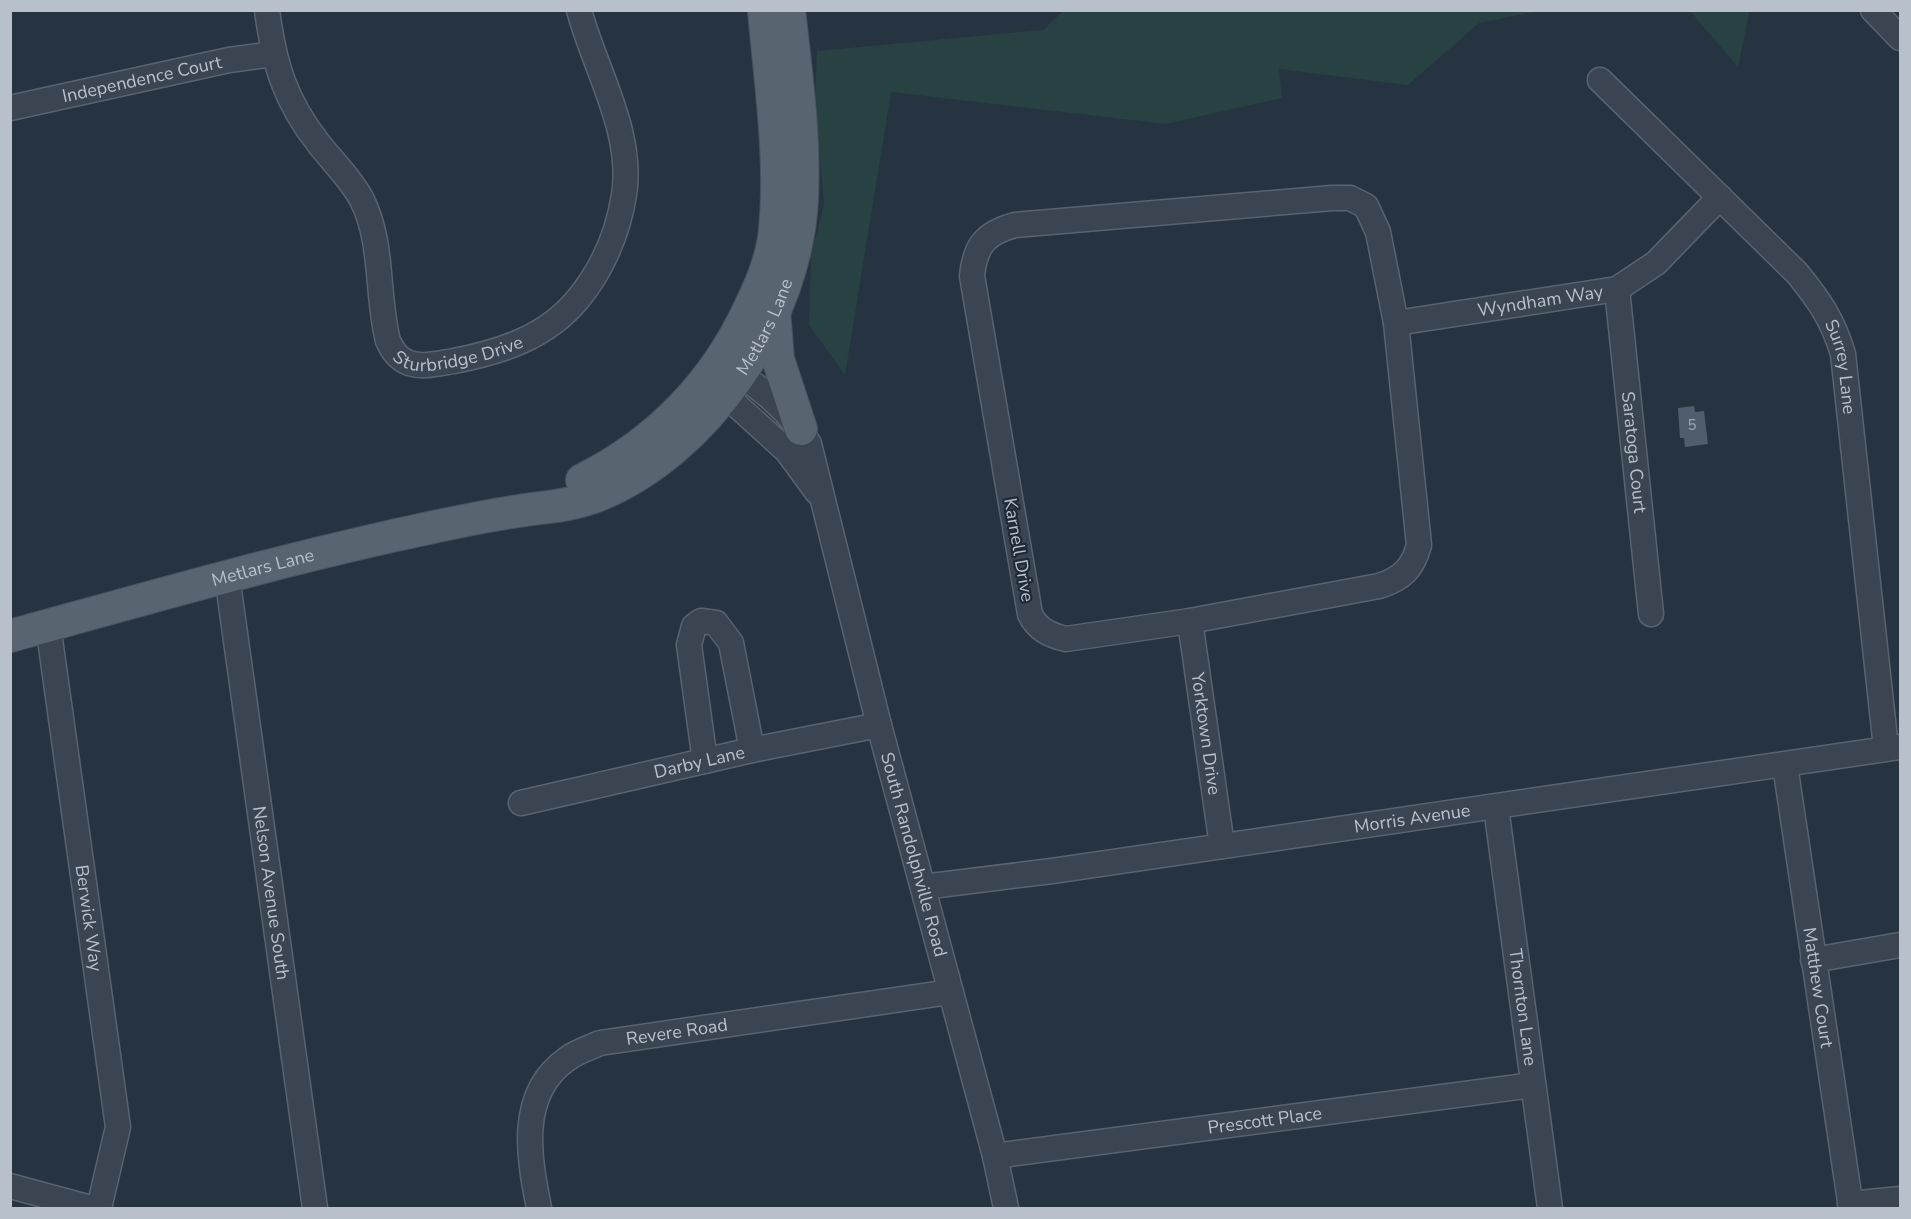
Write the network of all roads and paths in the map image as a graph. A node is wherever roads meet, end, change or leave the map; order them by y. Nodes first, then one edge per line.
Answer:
1 (267, 10) edge
2 (579, 10) edge
3 (764, 10) edge
4 (789, 10) edge
5 (1874, 10) edge
6 (1900, 38) edge
7 (273, 54) junction
8 (1600, 80) dead end
9 (10, 108) edge
10 (1720, 197) junction
11 (1617, 289) junction
12 (774, 311) junction
13 (1396, 322) junction
14 (724, 377) junction
15 (801, 429) junction
16 (822, 502) junction
17 (227, 576) junction
18 (1651, 614) dead end
19 (1190, 621) junction
20 (48, 626) junction
21 (10, 636) edge
22 (879, 725) junction
23 (1893, 748) edge
24 (752, 750) junction
25 (705, 761) junction
26 (1785, 765) junction
27 (521, 803) dead end
28 (1496, 807) junction
29 (1222, 846) junction
30 (923, 887) junction
31 (1900, 945) edge
32 (1813, 960) junction
33 (950, 992) junction
34 (1533, 1085) junction
35 (995, 1156) junction
36 (10, 1186) edge
37 (1900, 1199) edge
38 (1851, 1206) edge
39 (91, 1209) edge
40 (99, 1209) edge
41 (315, 1209) edge
42 (539, 1209) edge
43 (1006, 1209) edge
44 (1550, 1209) edge

1 - 7 street, Sturbridge Drive
2 - 7 street, Sturbridge Drive
3 - 14 main road, Metlars Lane
4 - 12 main road, Metlars Lane
5 - 6 street
7 - 9 street, Independence Court
8 - 10 street, Surrey Lane
10 - 11 street, Wyndham Way
10 - 23 street, Surrey Lane
11 - 13 street, Wyndham Way
11 - 18 street, Saratoga Court
12 - 14 main road, Metlars Lane
12 - 15 main road
13 - 19 street, Karnell Drive
13 - 19 street, Karnell Drive
14 - 15 street, South Randolphville Road
14 - 16 street, South Randolphville Road
14 - 17 main road, Metlars Lane
15 - 16 street, South Randolphville Road
16 - 22 street, South Randolphville Road
17 - 20 main road, Metlars Lane
17 - 41 street, Nelson Avenue South
19 - 29 street, Yorktown Drive
20 - 21 main road, Metlars Lane
20 - 40 street, Berwick Way
22 - 24 street, Darby Lane
22 - 30 street, South Randolphville Road
23 - 26 street, Morris Avenue
24 - 25 street, Darby Lane
24 - 25 street
25 - 27 street, Darby Lane
26 - 28 street, Morris Avenue
26 - 32 street, Matthew Court
28 - 29 street, Morris Avenue
28 - 34 street, Thornton Lane
29 - 30 street, Morris Avenue
30 - 33 street, South Randolphville Road
31 - 32 street
32 - 38 street, Matthew Court
33 - 35 street, South Randolphville Road
33 - 42 street, Revere Road
34 - 35 street, Prescott Place
34 - 44 street, Thornton Lane
35 - 43 street, South Randolphville Road
36 - 39 street
37 - 38 street

